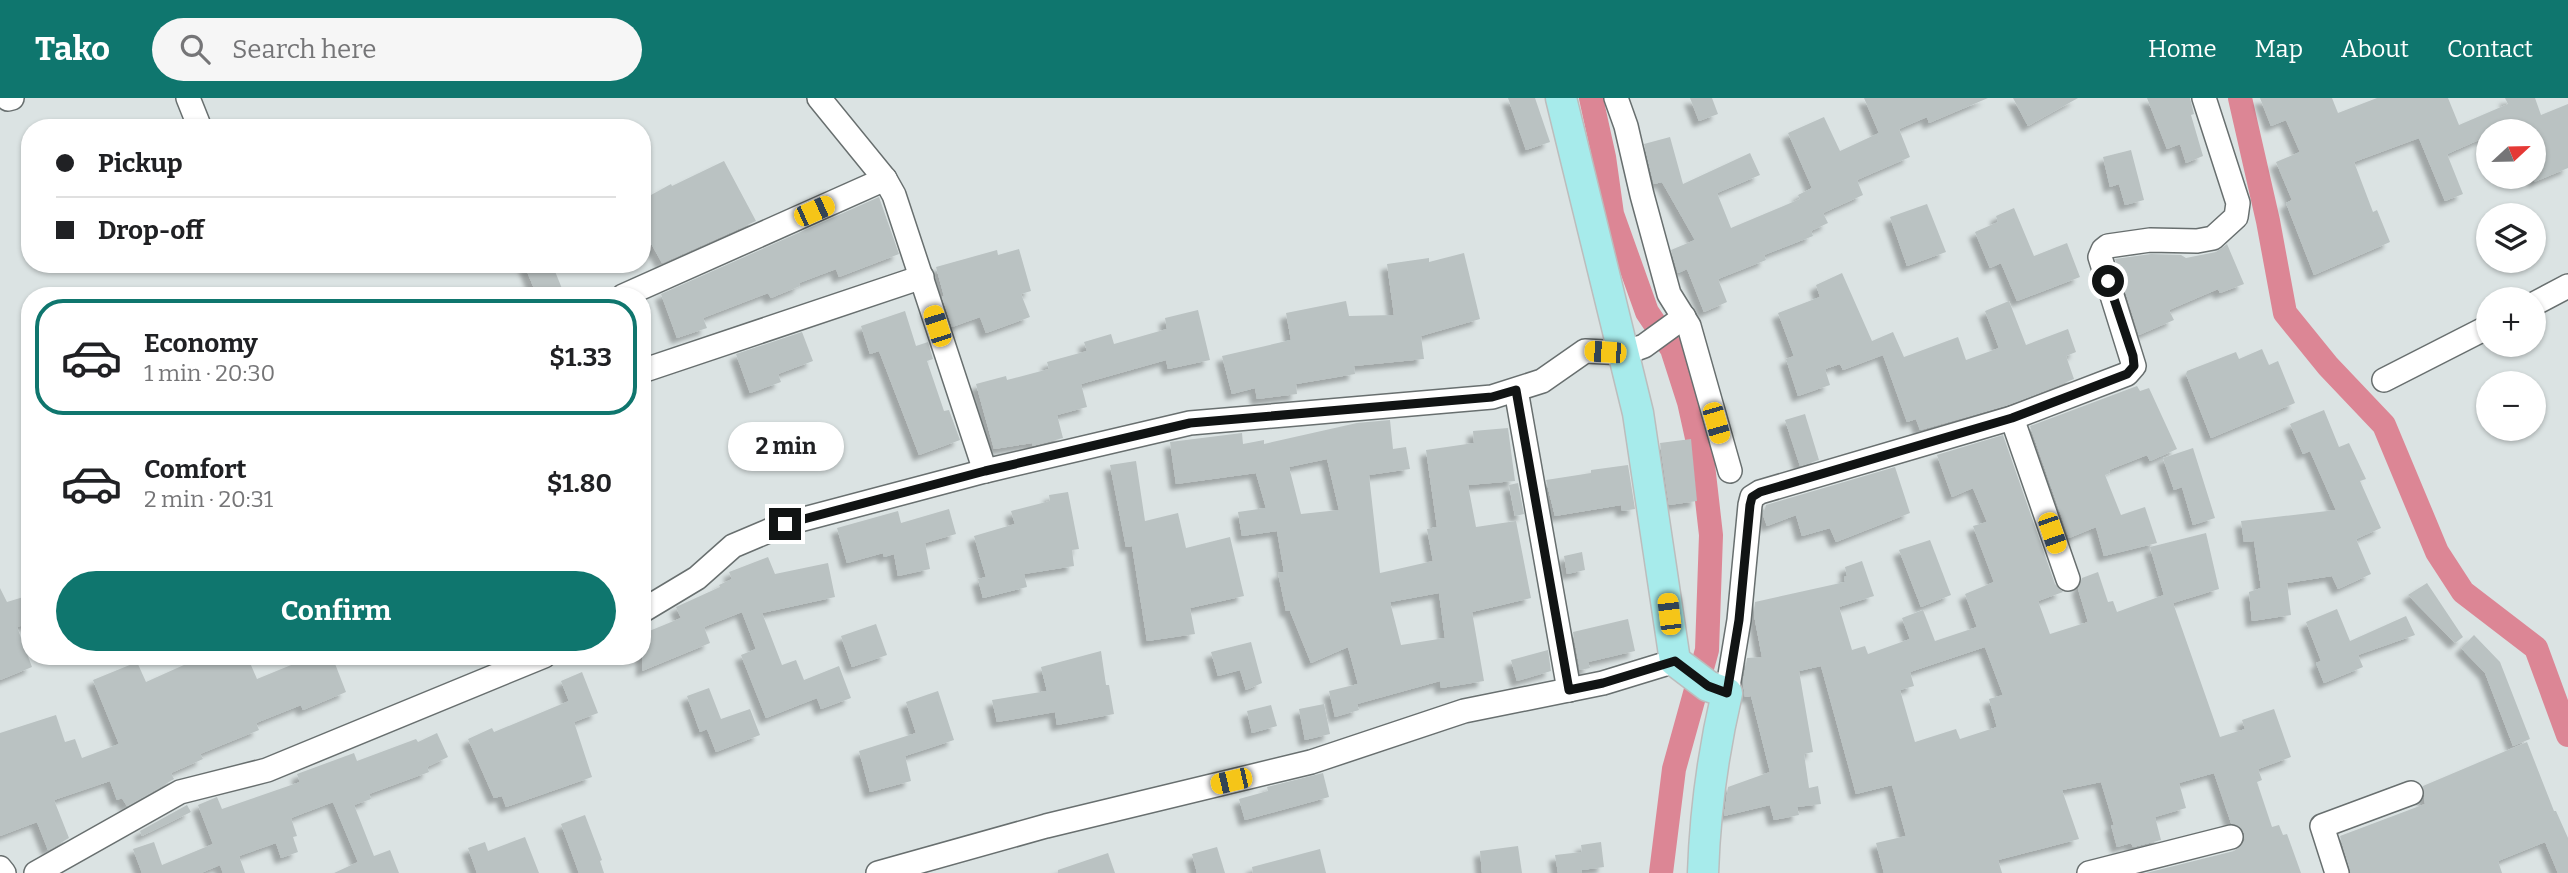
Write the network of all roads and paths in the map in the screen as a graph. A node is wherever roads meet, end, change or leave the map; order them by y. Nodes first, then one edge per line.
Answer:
1 (188, 98) edge
2 (819, 98) edge
3 (1561, 98) edge
4 (1616, 98) edge
5 (2204, 98) edge
6 (196, 119) edge
7 (885, 179) junction
8 (922, 277) junction
9 (2568, 286) edge
10 (643, 287) edge
11 (2546, 298) edge
12 (1679, 321) junction
13 (2476, 333) edge
14 (1634, 350) junction
15 (651, 369) edge
16 (2384, 380) dead end
17 (1516, 390) junction
18 (2012, 418) junction
19 (985, 471) junction
20 (1730, 471) dead end
21 (2068, 579) dead end
22 (651, 606) edge
23 (522, 665) edge
24 (1699, 677) junction
25 (1569, 690) junction
26 (2411, 793) dead end
27 (2231, 837) dead end
28 (0, 868) edge
29 (4, 873) edge
30 (36, 873) edge
31 (877, 873) edge
32 (1703, 873) edge
33 (2089, 873) edge
34 (2337, 873) edge

1 - 6 street
2 - 7 street
3 - 14 main road
4 - 12 street
5 - 18 street
7 - 8 street
7 - 10 street
8 - 15 street
8 - 19 street
9 - 11 street
12 - 14 street
12 - 20 street
13 - 16 street
14 - 17 street
14 - 24 main road
17 - 19 street
17 - 25 street
18 - 21 street
18 - 24 street
19 - 22 street
23 - 30 street
24 - 25 street
24 - 32 main road
25 - 31 street
26 - 34 street
27 - 33 street
28 - 29 street

